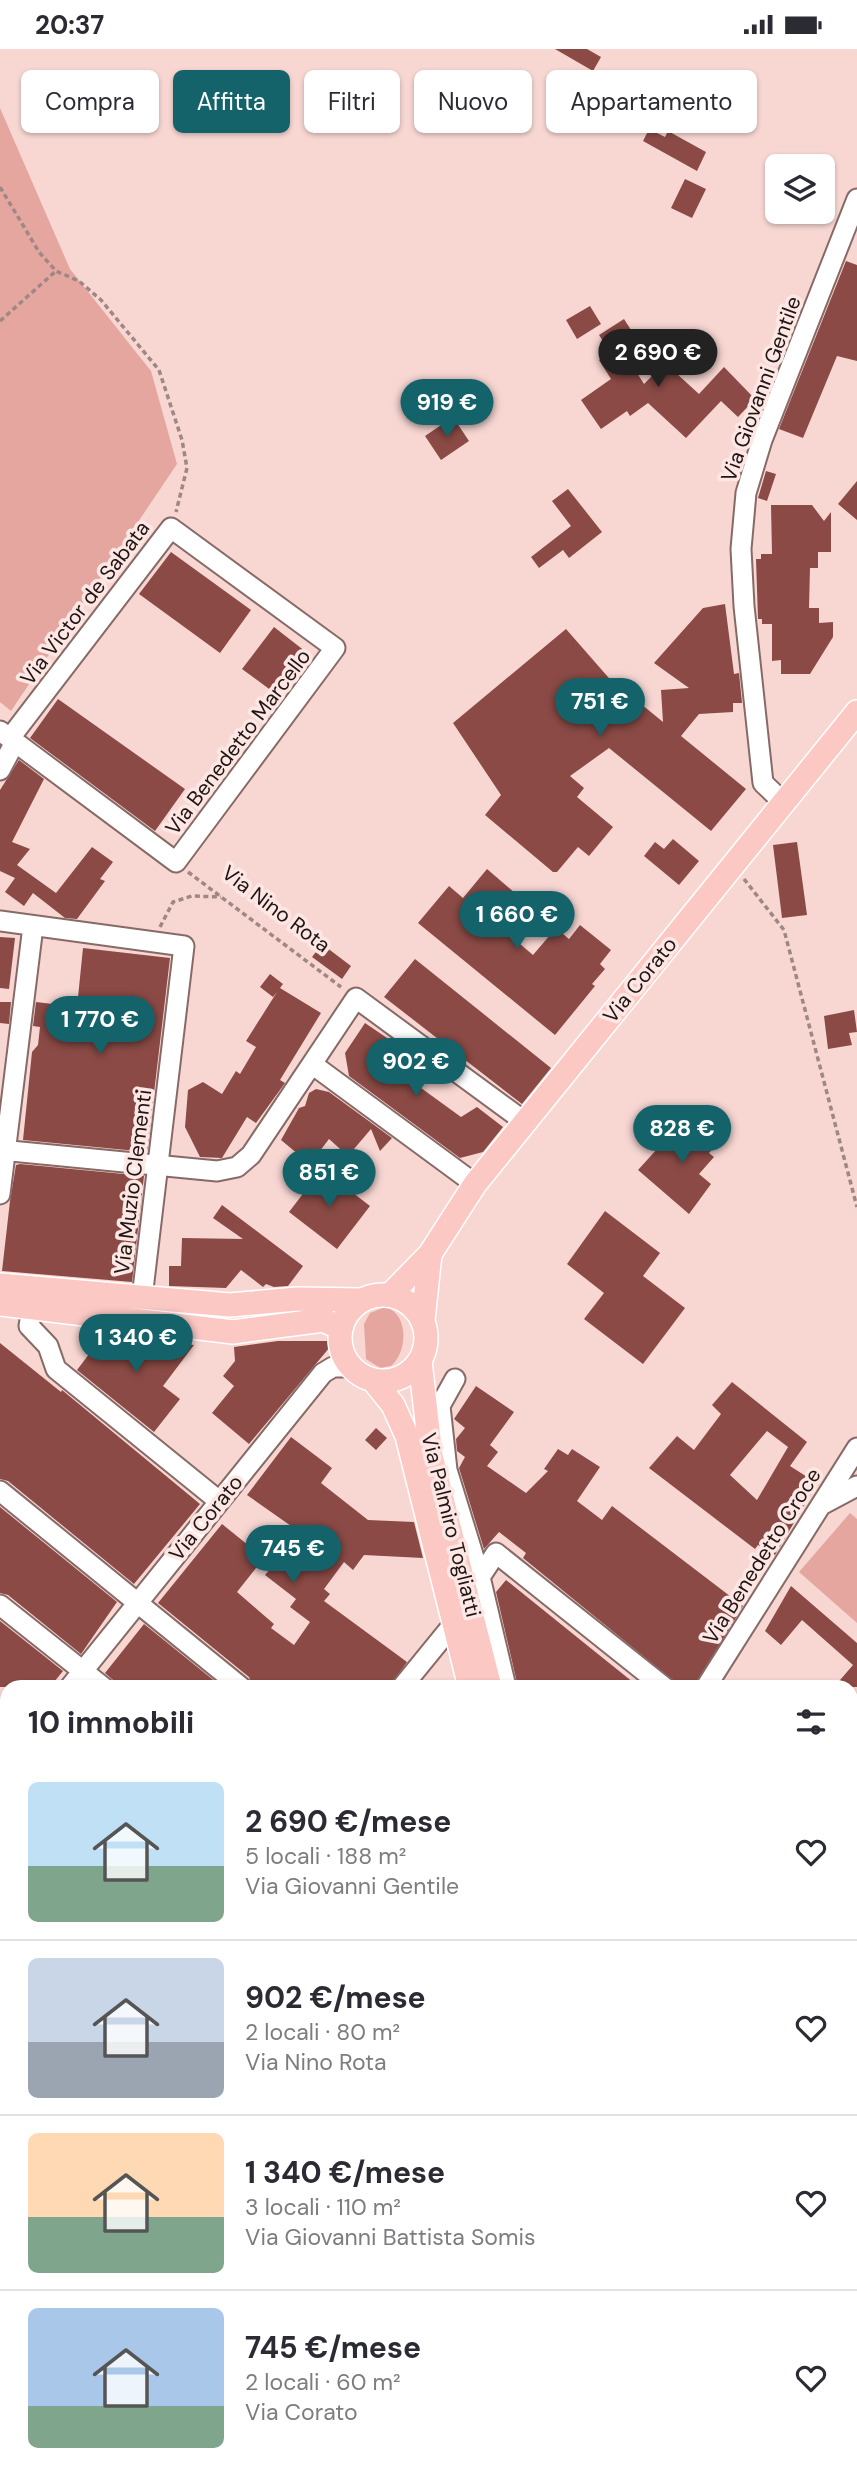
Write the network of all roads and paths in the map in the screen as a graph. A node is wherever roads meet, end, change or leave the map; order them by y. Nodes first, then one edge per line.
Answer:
1 (0, 187) edge
2 (857, 199) edge
3 (56, 271) junction
4 (0, 321) edge
5 (171, 528) junction
6 (857, 712) edge
7 (9, 737) edge
8 (0, 770) edge
9 (783, 803) junction
10 (176, 862) junction
11 (732, 866) junction
12 (222, 897) junction
13 (0, 921) edge
14 (33, 926) junction
15 (156, 942) junction
16 (356, 999) junction
17 (312, 1064) junction
18 (525, 1122) junction
19 (3, 1150) edge
20 (158, 1168) junction
21 (475, 1184) junction
22 (0, 1194) edge
23 (857, 1207) edge
24 (430, 1254) junction
25 (0, 1285) edge
26 (390, 1295) junction
27 (142, 1299) junction
28 (362, 1300) junction
29 (0, 1304) edge
30 (32, 1308) junction
31 (423, 1320) junction
32 (341, 1328) junction
33 (419, 1361) junction
34 (351, 1367) junction
35 (455, 1379) dead end
36 (373, 1380) junction
37 (857, 1448) edge
38 (857, 1486) edge
39 (0, 1491) edge
40 (219, 1501) junction
41 (822, 1505) junction
42 (480, 1577) junction
43 (139, 1602) junction
44 (0, 1605) edge
45 (455, 1622) junction
46 (83, 1671) junction
47 (76, 1680) edge
48 (94, 1680) edge
49 (233, 1680) edge
50 (408, 1680) edge
51 (468, 1680) edge
52 (488, 1680) edge
53 (504, 1680) edge
54 (655, 1680) edge
55 (710, 1680) edge

1 - 3 path
2 - 9 street, Via Giovanni Gentile
3 - 4 path
3 - 5 path
5 - 7 street, Via Victor de Sabata
5 - 10 street, Via Benedetto Marcello
6 - 9 main road, Via Corato
7 - 8 street, Via Victor de Sabata
7 - 10 street
9 - 11 main road, Via Corato
10 - 12 path, Via Nino Rota
11 - 18 main road, Via Corato
11 - 23 path
12 - 15 path
12 - 16 path, Via Nino Rota
13 - 14 street
14 - 15 street
14 - 19 street
15 - 20 street, Via Muzio Clementi
16 - 17 street
16 - 18 street
17 - 20 street
17 - 21 street
18 - 21 main road, Via Corato
19 - 20 street
19 - 22 street
20 - 27 street, Via Muzio Clementi
21 - 24 main road, Via Corato
24 - 26 main road, Via Corato
24 - 31 main road, Via Corato
25 - 27 main road
26 - 28 main road
26 - 31 main road
27 - 28 main road
28 - 32 main road
29 - 30 main road
30 - 32 main road
30 - 40 street
31 - 33 main road, Via Corato
32 - 34 main road
33 - 36 main road
33 - 52 main road, Via Palmiro Togliatti
34 - 36 main road
34 - 40 street, Via Corato
35 - 42 street
36 - 45 main road, Via Palmiro Togliatti
37 - 41 street, Via Benedetto Croce
38 - 41 street
39 - 43 street
40 - 43 street, Via Corato
41 - 55 street, Via Benedetto Croce
42 - 53 street
42 - 54 street
43 - 46 street, Via Corato
43 - 49 street
44 - 46 street
45 - 50 street
45 - 51 main road, Via Palmiro Togliatti
46 - 47 street, Via Corato
46 - 48 street

